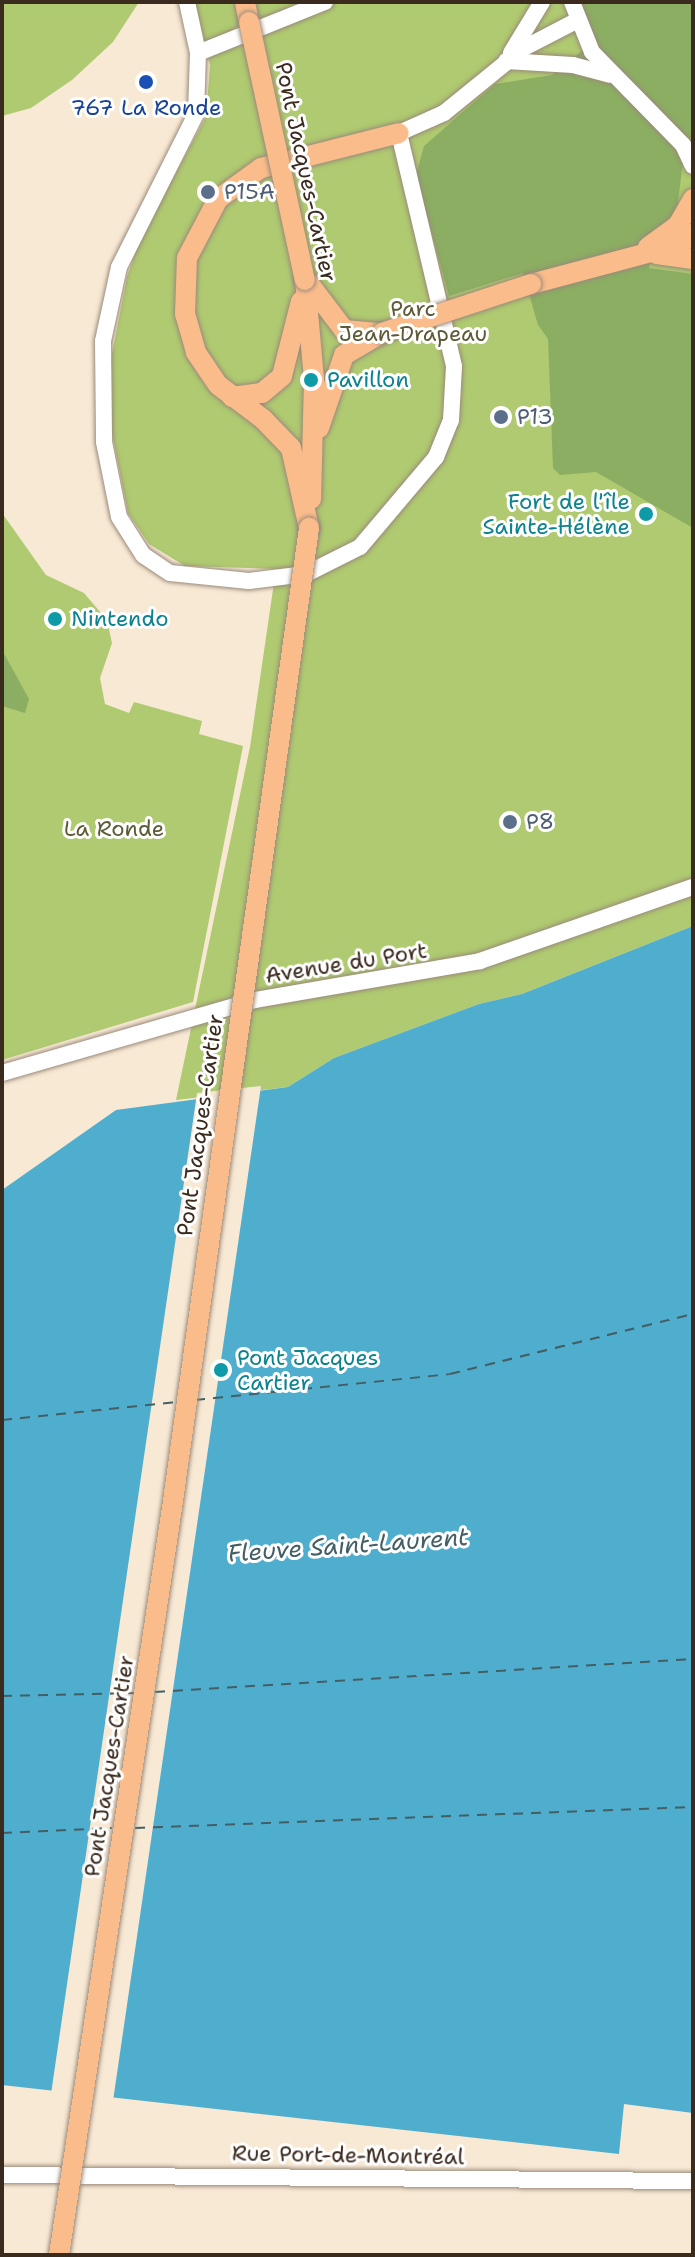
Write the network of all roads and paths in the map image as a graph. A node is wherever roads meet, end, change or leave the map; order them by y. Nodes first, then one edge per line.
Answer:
1 (187, 2) edge
2 (245, 2) edge
3 (325, 2) edge
4 (542, 2) edge
5 (572, 2) edge
6 (578, 20) junction
7 (198, 53) junction
8 (506, 61) junction
9 (615, 77) junction
10 (399, 133) junction
11 (688, 147) edge
12 (693, 166) edge
13 (693, 199) edge
14 (693, 234) edge
15 (642, 251) junction
16 (693, 259) edge
17 (305, 280) junction
18 (382, 333) junction
19 (232, 397) junction
20 (315, 439) junction
21 (309, 528) junction
22 (693, 887) edge
23 (2, 1073) edge
24 (2, 2175) edge
25 (693, 2181) edge
26 (59, 2255) edge

1 - 7 street
2 - 17 main road, Pont Jacques-Cartier, bridge
3 - 7 street
4 - 8 street
5 - 6 street
6 - 8 street
6 - 9 street
7 - 10 street
8 - 9 street
8 - 10 street
9 - 11 street
10 - 19 main road
11 - 12 street
13 - 15 main road
14 - 15 main road
15 - 16 main road
15 - 18 main road, bridge
17 - 18 main road
17 - 19 main road
17 - 20 main road, Pont Jacques-Cartier
18 - 20 main road
19 - 21 main road
20 - 21 main road, Pont Jacques-Cartier
21 - 26 main road, Pont Jacques-Cartier, bridge
22 - 23 street, Avenue du Port
24 - 25 street, Rue Port-de-Montréal

